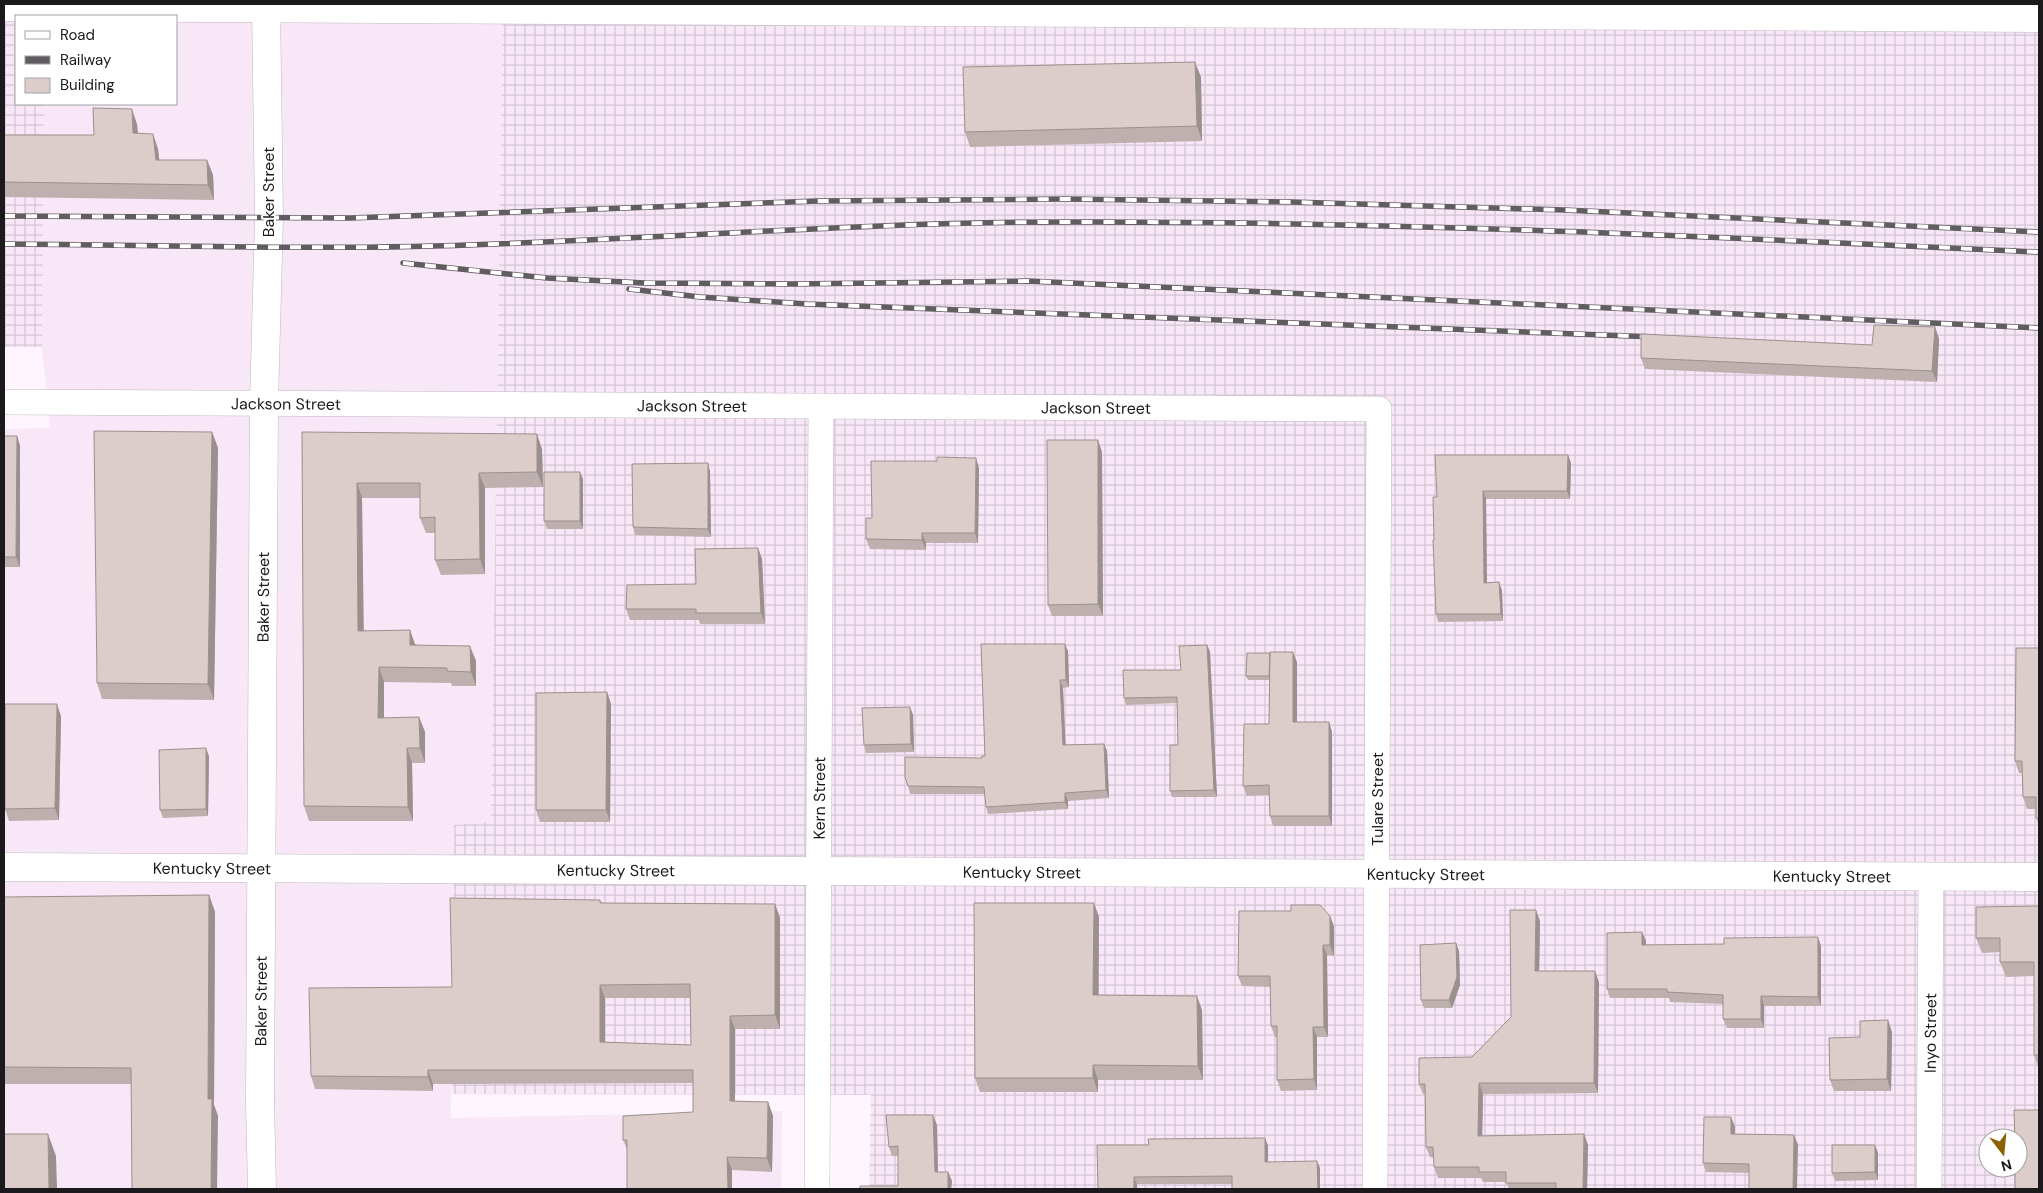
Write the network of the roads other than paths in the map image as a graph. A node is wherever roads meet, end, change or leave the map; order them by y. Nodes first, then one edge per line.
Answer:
1 (266, 6) edge
2 (4, 7) edge
3 (823, 8) edge
4 (1381, 9) edge
5 (1937, 10) edge
6 (2039, 18) edge
7 (4, 402) edge
8 (264, 403) junction
9 (821, 406) junction
10 (1379, 409) joint
11 (4, 867) edge
12 (261, 868) junction
13 (819, 870) junction
14 (1376, 873) junction
15 (1931, 876) junction
16 (2039, 877) edge
17 (262, 1189) edge
18 (817, 1189) edge
19 (1375, 1189) edge
20 (1929, 1189) edge

1 - 2 street
1 - 3 street
1 - 8 street, Baker Street
3 - 4 street
4 - 5 street
5 - 6 street
7 - 8 street, Jackson Street
8 - 9 street, Jackson Street
8 - 12 street, Baker Street
9 - 10 street, Jackson Street
9 - 13 street, Kern Street
10 - 14 street, Tulare Street
11 - 12 street, Kentucky Street
12 - 13 street, Kentucky Street
12 - 17 street, Baker Street
13 - 14 street, Kentucky Street
13 - 18 street, Kern Street
14 - 15 street, Kentucky Street
14 - 19 street, Tulare Street
15 - 16 street, Kentucky Street
15 - 20 street, Inyo Street

